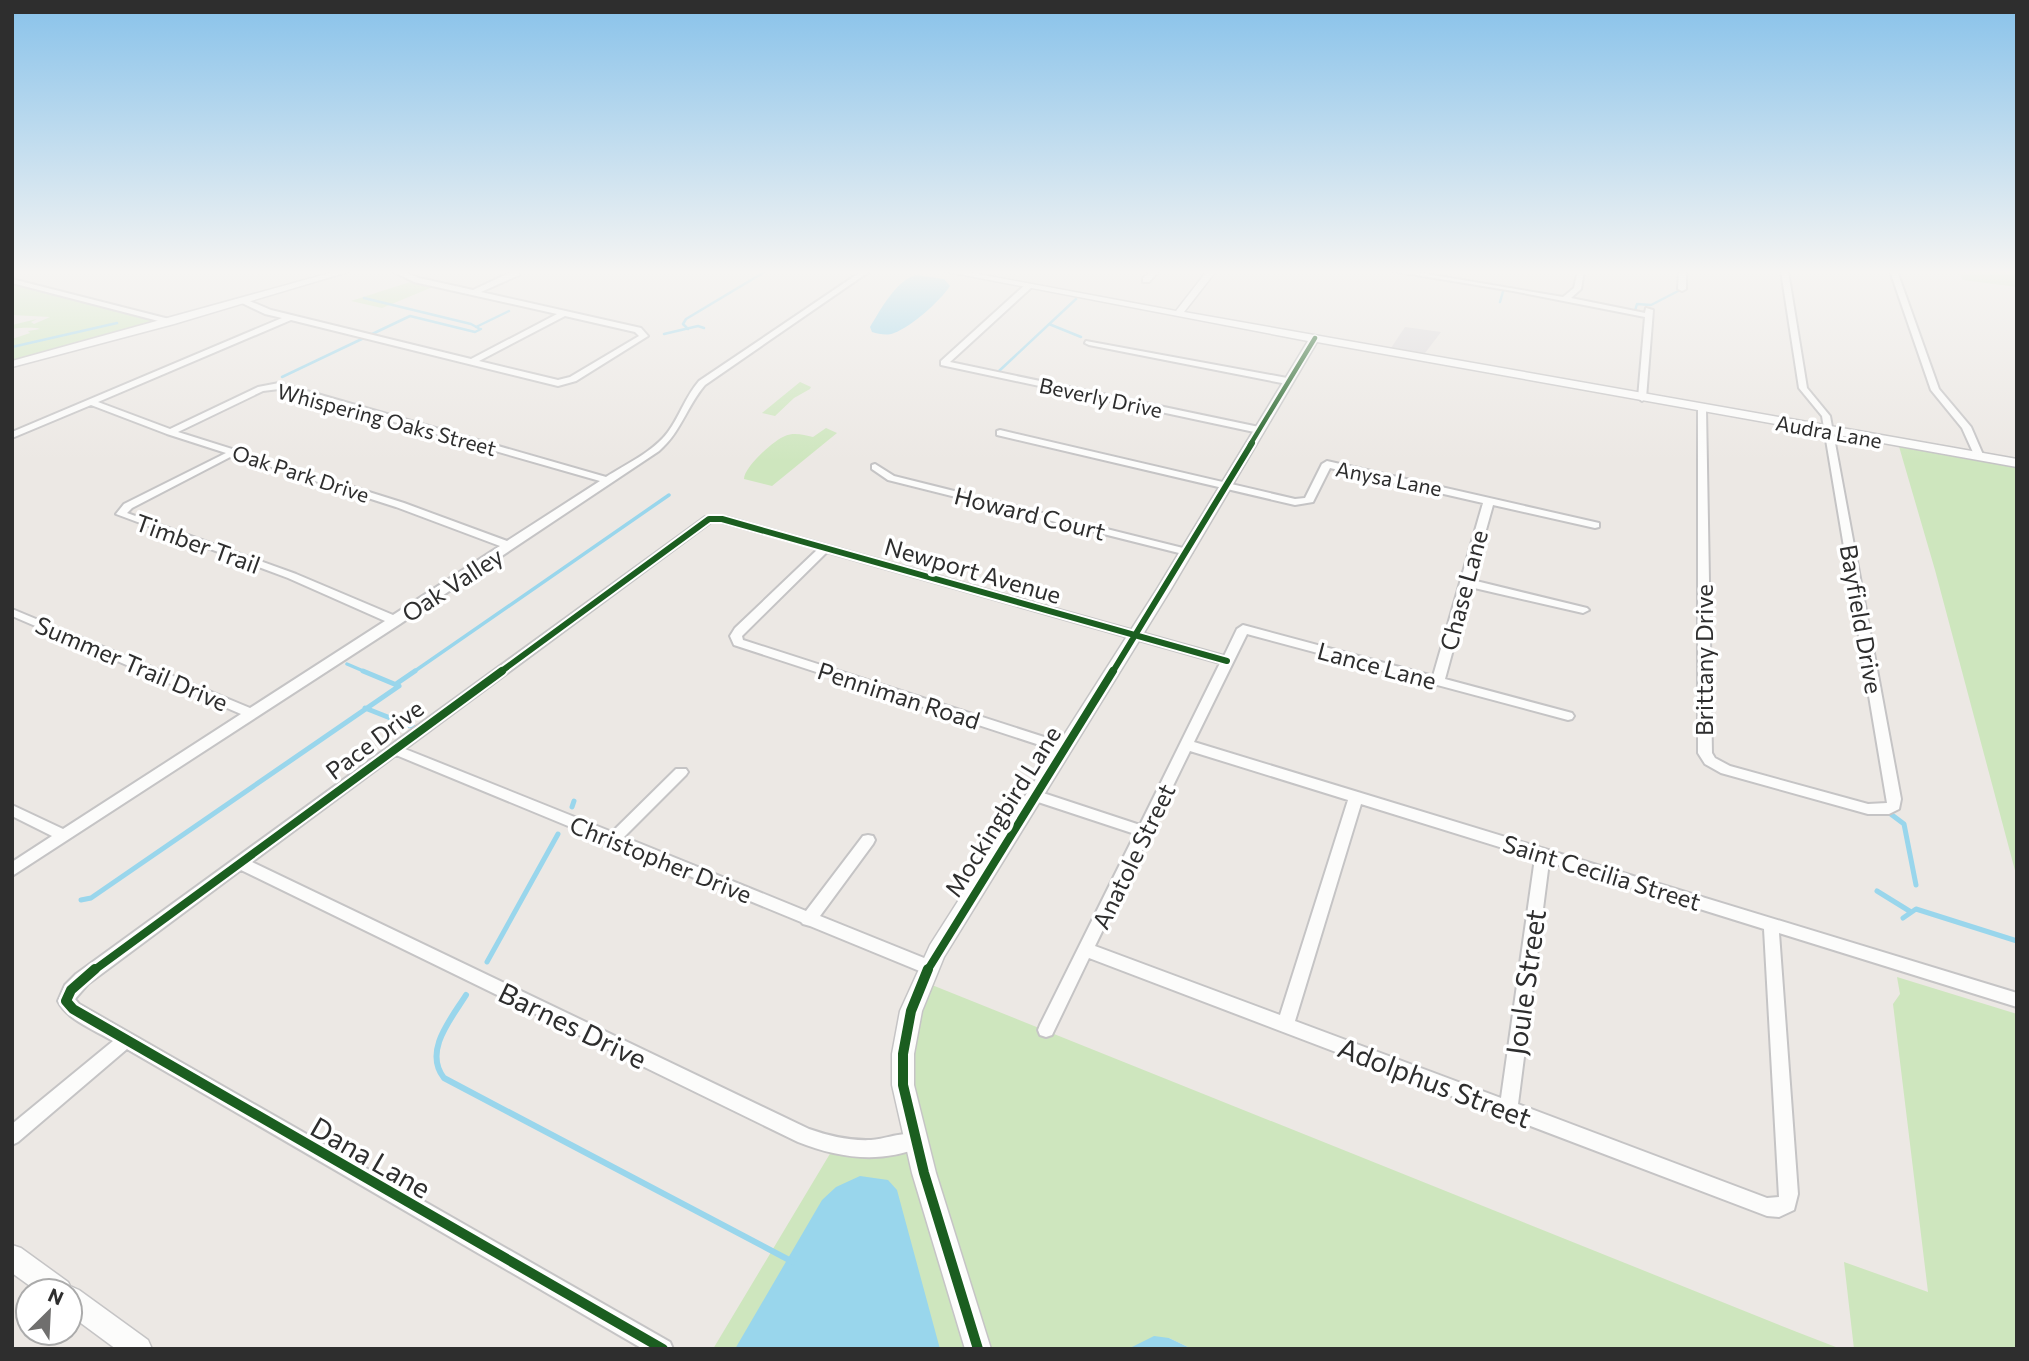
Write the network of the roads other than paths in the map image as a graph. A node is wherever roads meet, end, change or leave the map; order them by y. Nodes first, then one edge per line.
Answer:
1 (644, 334) edge
2 (123, 335) edge
3 (250, 335) edge
4 (361, 335) edge
5 (524, 335) edge
6 (772, 335) edge
7 (975, 335) edge
8 (1295, 335) edge
9 (1647, 335) edge
10 (1795, 335) edge
11 (1915, 335) edge
12 (1315, 338) junction
13 (1089, 343) dead end
14 (1646, 349) joint
15 (472, 362) junction
16 (12, 364) edge
17 (1287, 381) junction
18 (1642, 398) junction
19 (90, 402) junction
20 (1702, 408) junction
21 (1259, 430) junction
22 (1828, 430) junction
23 (170, 432) junction
24 (1000, 433) dead end
25 (12, 435) edge
26 (234, 452) junction
27 (1979, 457) junction
28 (2017, 463) edge
29 (875, 467) dead end
30 (610, 481) junction
31 (1227, 487) junction
32 (1489, 499) junction
33 (709, 519) joint
34 (1595, 525) dead end
35 (510, 546) junction
36 (825, 548) junction
37 (1187, 552) junction
38 (1465, 582) junction
39 (1583, 610) dead end
40 (12, 612) edge
41 (396, 621) junction
42 (1135, 636) junction
43 (1227, 661) junction
44 (1438, 681) junction
45 (1217, 682) joint
46 (252, 714) junction
47 (1568, 716) dead end
48 (1187, 745) junction
49 (1064, 748) junction
50 (393, 749) junction
51 (681, 772) dead end
52 (1034, 795) junction
53 (1356, 796) junction
54 (1892, 808) joint
55 (12, 810) edge
56 (1144, 832) junction
57 (64, 836) junction
58 (614, 839) junction
59 (868, 840) dead end
60 (1543, 854) junction
61 (240, 863) junction
62 (12, 870) edge
63 (808, 920) junction
64 (1772, 924) junction
65 (1087, 950) junction
66 (928, 967) junction
67 (67, 996) joint
68 (2017, 1000) edge
69 (1285, 1025) junction
70 (1046, 1030) dead end
71 (126, 1040) junction
72 (1508, 1110) junction
73 (12, 1136) edge
74 (915, 1141) junction
75 (12, 1257) edge
76 (40, 1277) edge
77 (84, 1309) edge
78 (139, 1349) edge
79 (663, 1349) edge
80 (978, 1349) edge

1 - 15 street
2 - 16 street
3 - 19 street
4 - 15 street
5 - 15 street
6 - 30 street, Oak Valley
7 - 21 street, Beverly Drive
8 - 12 street, Audra Lane
9 - 14 street
10 - 22 street, Bayfield Drive
11 - 27 street
12 - 17 street, Mockingbird Lane
12 - 18 street, Audra Lane
13 - 17 street
14 - 18 street
17 - 21 street, Mockingbird Lane
18 - 20 street, Audra Lane
19 - 23 street, Oak Park Drive
19 - 25 street
20 - 22 street, Audra Lane
20 - 54 street, Brittany Drive
21 - 31 street, Mockingbird Lane
22 - 27 street, Audra Lane
22 - 54 street, Bayfield Drive
23 - 26 street, Oak Park Drive
23 - 30 street, Whispering Oaks Street
24 - 31 street, Anysa Lane
26 - 35 street, Oak Park Drive
26 - 41 street, Timber Trail
27 - 28 street, Audra Lane
29 - 37 street, Howard Court
30 - 35 street, Oak Valley
31 - 32 street, Anysa Lane
31 - 37 street, Mockingbird Lane
32 - 34 street, Anysa Lane
32 - 38 street, Chase Lane
33 - 36 street, Newport Avenue
33 - 50 street, Pace Drive
35 - 41 street, Oak Valley
36 - 42 street, Newport Avenue
36 - 49 street, Penniman Road
37 - 42 street, Mockingbird Lane
38 - 39 street
38 - 44 street, Chase Lane
40 - 46 street, Summer Trail Drive
41 - 46 street, Oak Valley
42 - 43 street, Newport Avenue
42 - 49 street, Mockingbird Lane
43 - 44 street, Lance Lane
43 - 45 street, Lance Lane
44 - 47 street, Lance Lane
45 - 48 street, Anatole Street
46 - 57 street, Oak Valley
48 - 53 street, Saint Cecilia Street
48 - 56 street, Anatole Street
49 - 52 street, Mockingbird Lane
50 - 58 street, Christopher Drive
50 - 61 street, Pace Drive
51 - 58 street
52 - 56 street
52 - 66 street, Mockingbird Lane
53 - 60 street, Saint Cecilia Street
53 - 69 street
55 - 57 street
56 - 65 street, Anatole Street
57 - 62 street, Oak Valley
58 - 63 street, Christopher Drive
59 - 63 street
60 - 64 street, Saint Cecilia Street
60 - 72 street, Joule Street
61 - 67 street, Pace Drive
61 - 74 street, Barnes Drive
63 - 66 street, Christopher Drive
64 - 68 street, Saint Cecilia Street
64 - 72 street, Adolphus Street
65 - 69 street, Adolphus Street
65 - 70 street, Anatole Street
66 - 74 street, Mockingbird Lane
67 - 71 street, Dana Lane
69 - 72 street, Adolphus Street
71 - 73 street
71 - 79 street, Dana Lane
74 - 80 street, Mockingbird Lane
75 - 76 street
77 - 78 street

